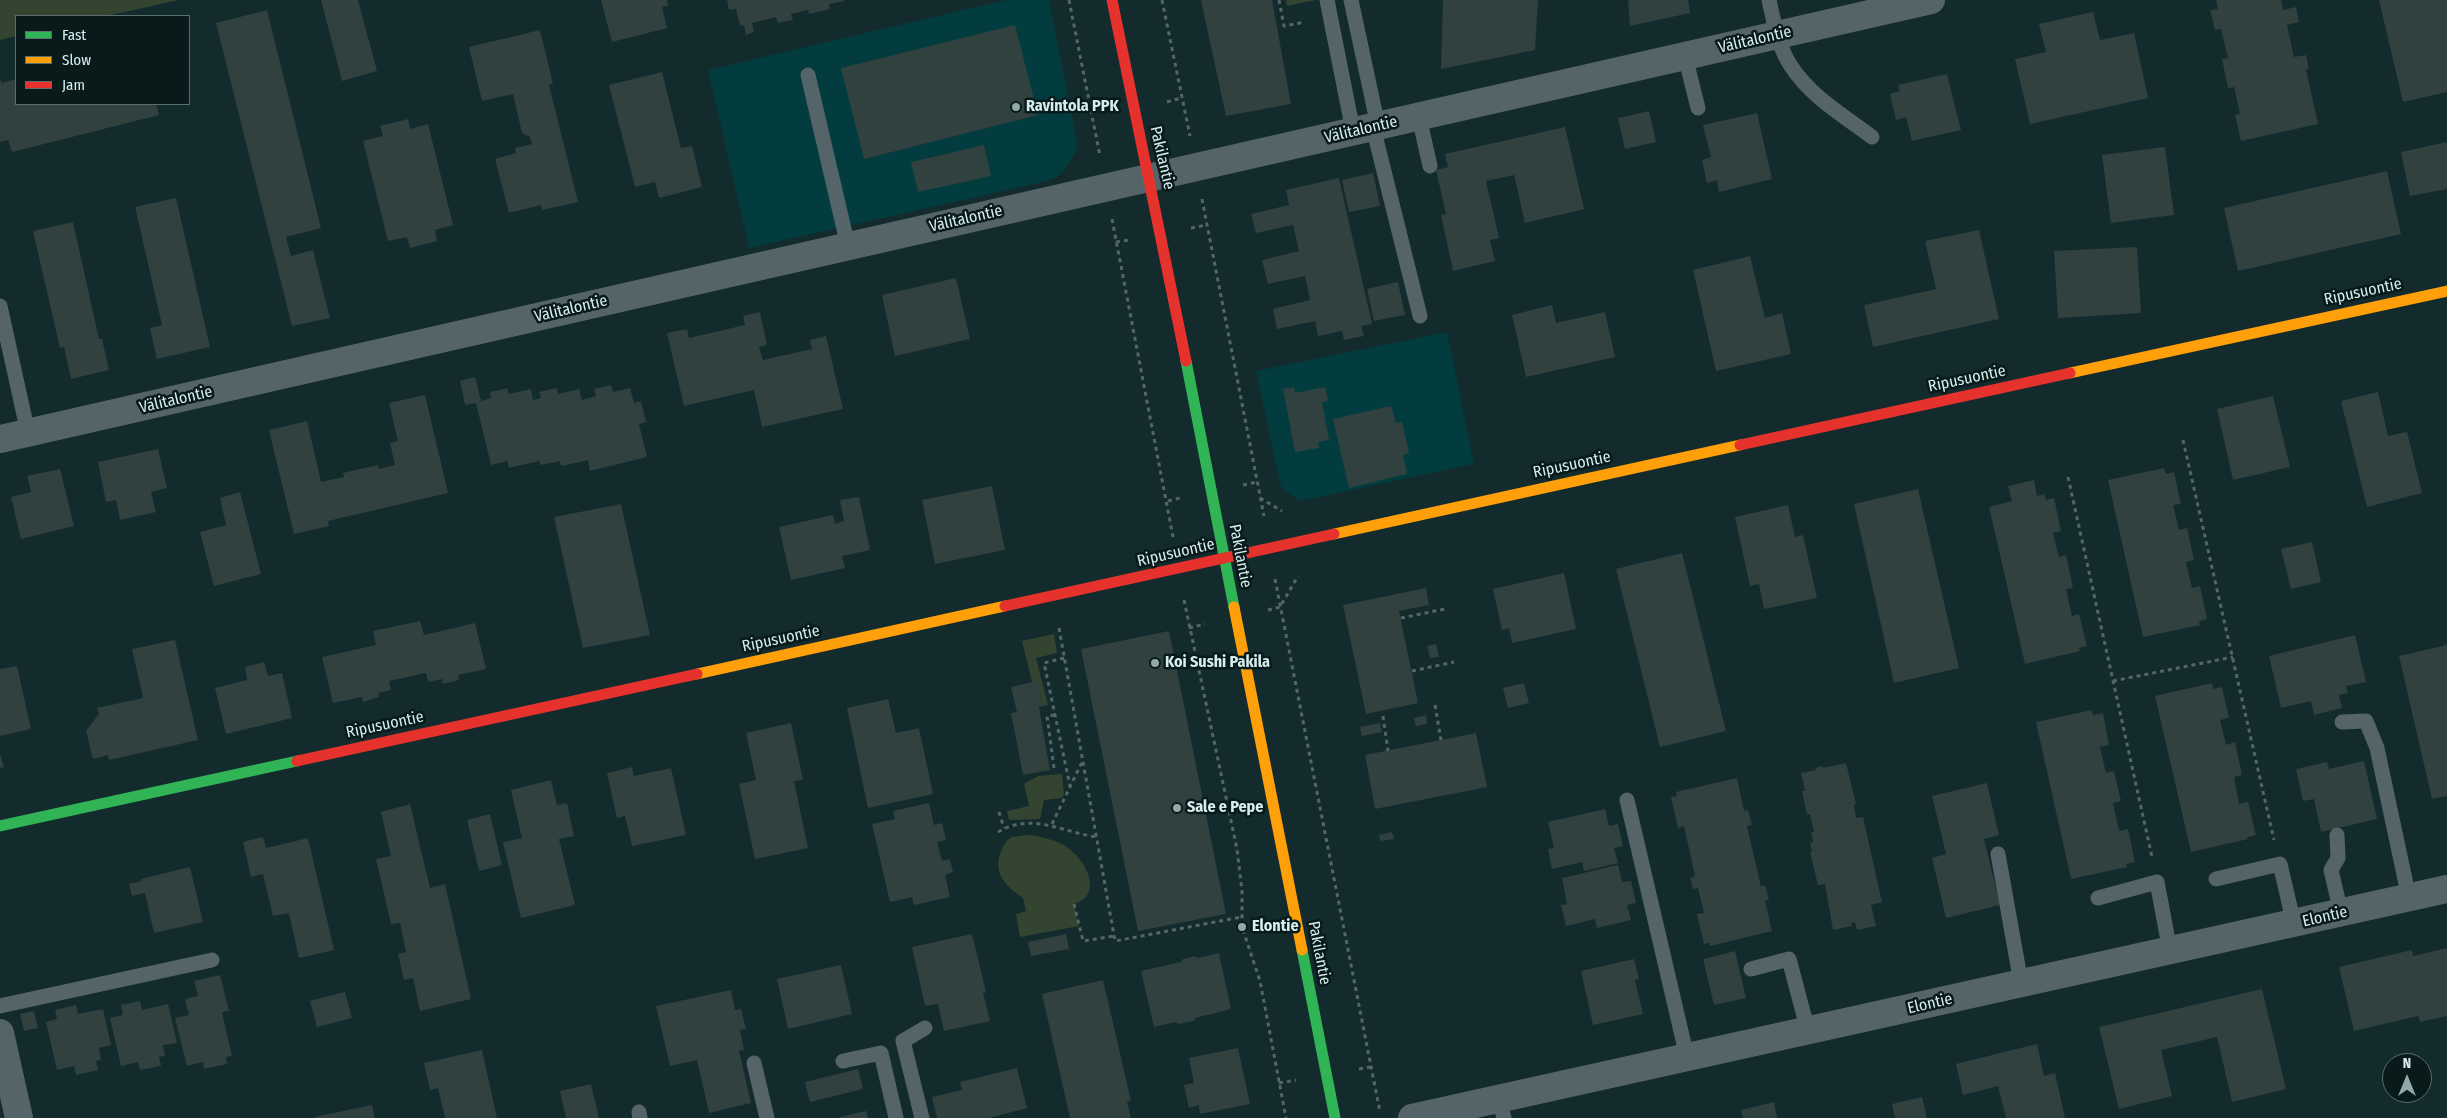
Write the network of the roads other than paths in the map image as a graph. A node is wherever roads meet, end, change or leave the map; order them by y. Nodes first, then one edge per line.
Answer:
1 (1112, 0) edge
2 (1326, 0) edge
3 (1351, 0) edge
4 (1769, 0) edge
5 (1932, 0) edge
6 (1901, 3) edge
7 (1777, 34) junction
8 (1686, 56) junction
9 (808, 75) dead end
10 (1698, 108) dead end
11 (1418, 117) junction
12 (1368, 128) junction
13 (1872, 137) dead end
14 (1430, 166) dead end
15 (1150, 177) junction
16 (848, 246) junction
17 (2447, 291) edge
18 (0, 306) edge
19 (1420, 316) dead end
20 (28, 433) junction
21 (0, 439) edge
22 (1224, 559) junction
23 (2342, 722) dead end
24 (1627, 800) dead end
25 (0, 826) edge
26 (2337, 834) dead end
27 (1998, 854) dead end
28 (2216, 880) dead end
29 (2447, 889) edge
30 (2098, 898) dead end
31 (2409, 898) junction
32 (2341, 913) junction
33 (2294, 924) junction
34 (2170, 951) junction
35 (212, 960) dead end
36 (1751, 969) dead end
37 (2021, 984) junction
38 (0, 1006) edge
39 (925, 1028) dead end
40 (1808, 1031) junction
41 (0, 1033) edge
42 (1687, 1057) junction
43 (843, 1061) dead end
44 (754, 1063) dead end
45 (1501, 1109) edge
46 (19, 1118) edge
47 (767, 1118) edge
48 (896, 1118) edge
49 (922, 1118) edge
50 (1335, 1118) edge
51 (1412, 1118) edge

1 - 15 street, Pakilantie
2 - 12 lane
3 - 12 lane
4 - 7 lane
5 - 6 street, Välitalontie
6 - 7 street, Välitalontie
7 - 8 street, Välitalontie
7 - 13 lane
8 - 10 lane
8 - 11 street, Välitalontie
9 - 16 lane
11 - 12 street, Välitalontie
11 - 14 lane
12 - 15 street, Välitalontie
12 - 19 lane
15 - 16 street, Välitalontie
15 - 22 street, Pakilantie
16 - 20 street, Välitalontie
17 - 22 street, Ripusuontie
18 - 20 lane
20 - 21 street, Välitalontie
22 - 25 street, Ripusuontie
22 - 50 street, Pakilantie
23 - 31 lane
24 - 42 lane
26 - 32 lane
27 - 37 lane
28 - 33 lane
29 - 31 street, Elontie
30 - 34 lane
31 - 32 street, Elontie
32 - 33 street, Elontie
33 - 34 street, Elontie
34 - 37 street, Elontie
35 - 38 lane
36 - 40 lane
37 - 40 street, Elontie
39 - 49 lane
40 - 42 street, Elontie
41 - 46 street
42 - 45 street, Elontie
43 - 48 lane
44 - 47 lane
45 - 51 street, Elontie

